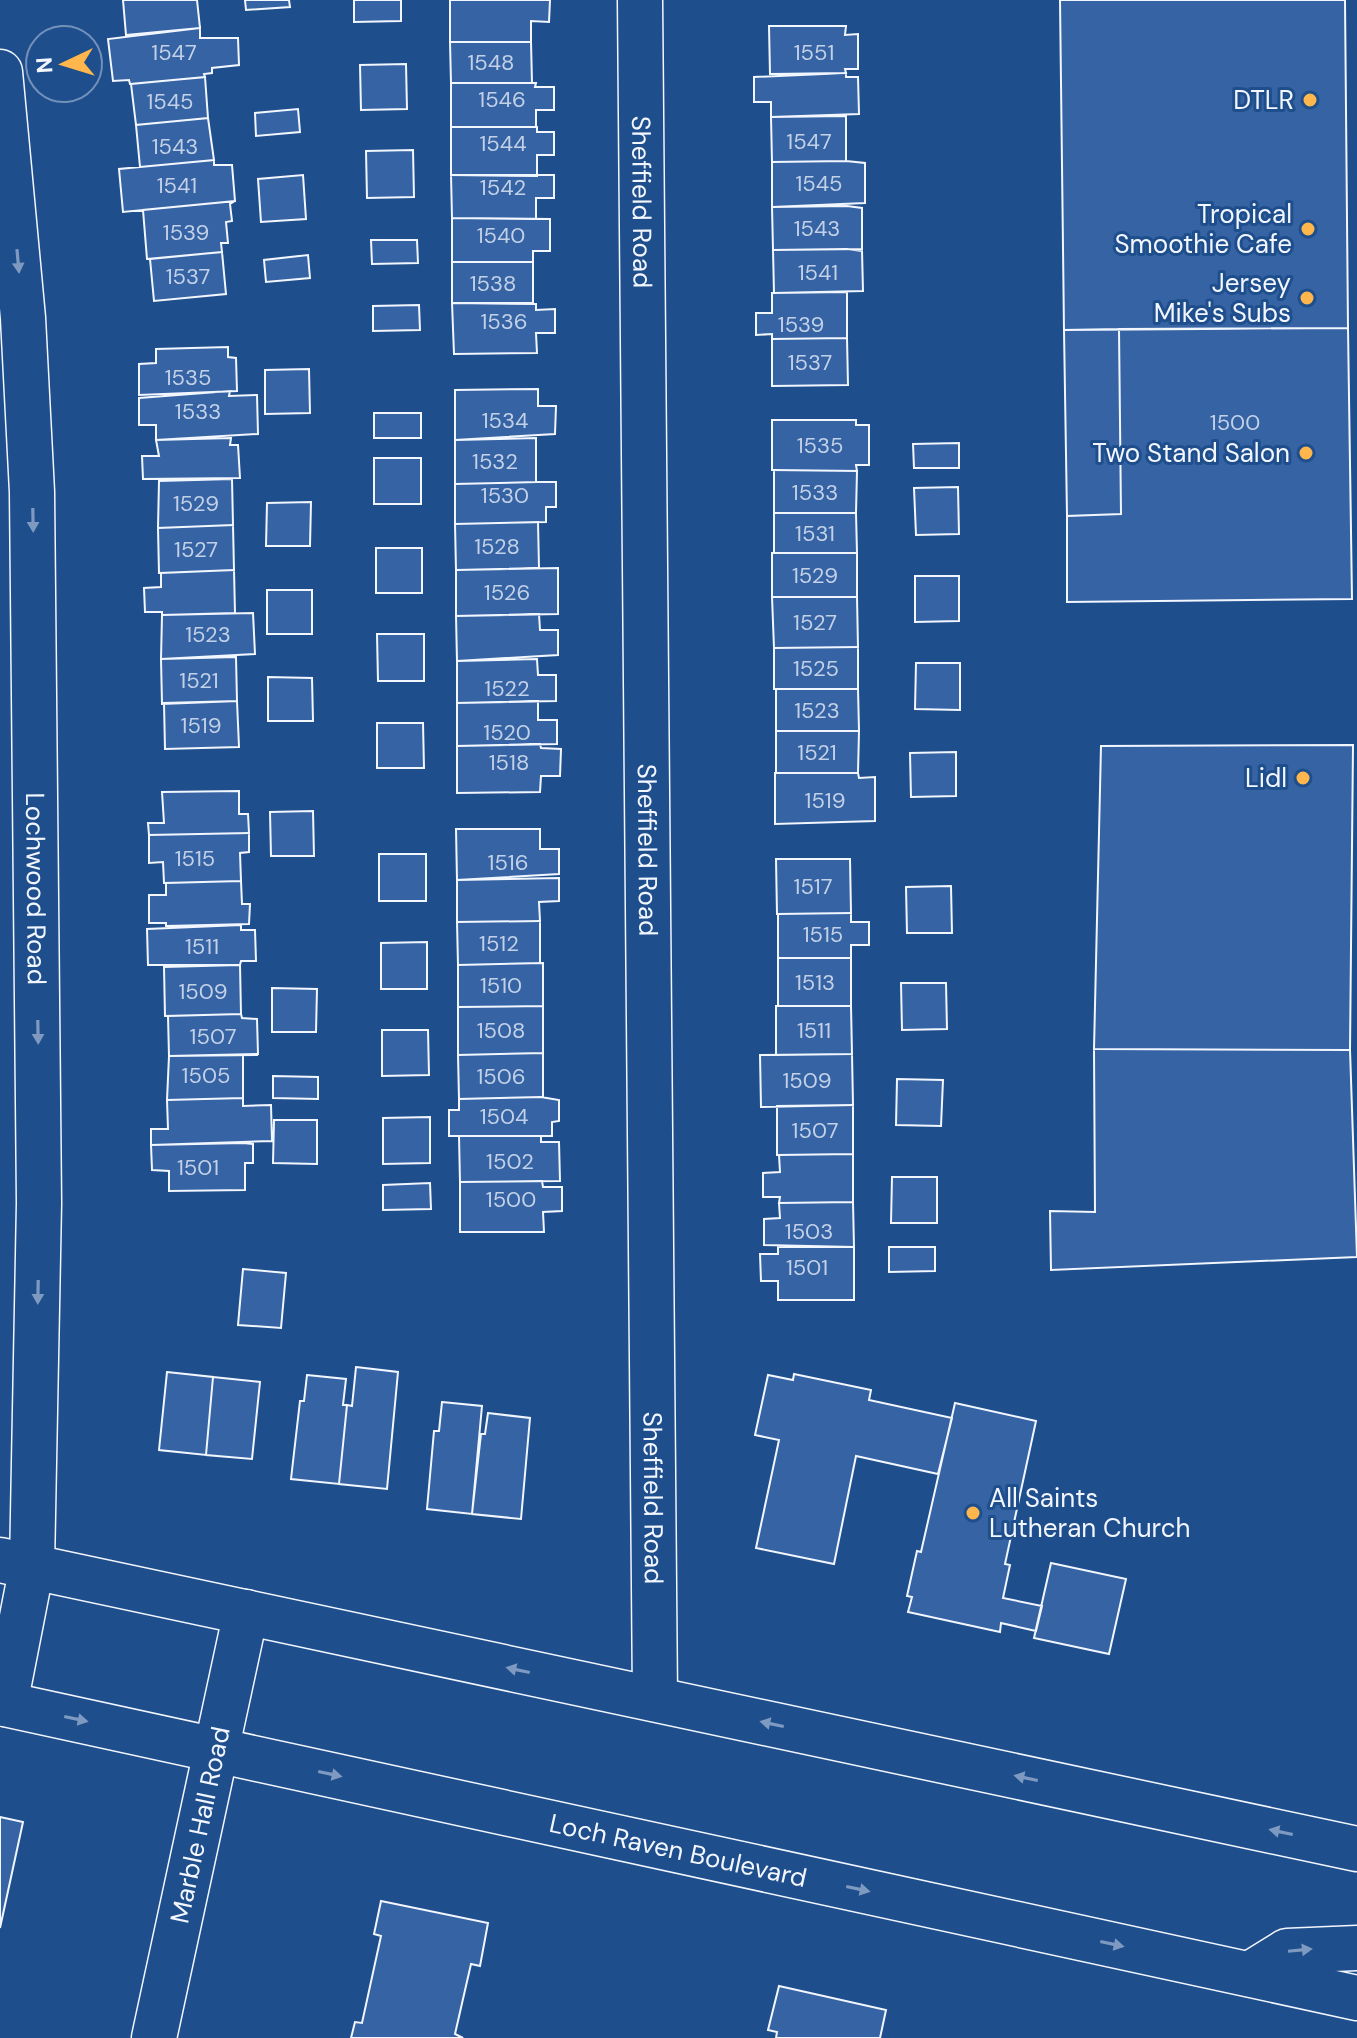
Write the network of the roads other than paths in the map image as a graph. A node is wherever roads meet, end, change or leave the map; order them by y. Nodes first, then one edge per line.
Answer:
1 (640, 0) edge
2 (0, 72) edge
3 (16, 1563) edge
4 (246, 1612) junction
5 (655, 1699) junction
6 (2, 1703) edge
7 (214, 1749) junction
8 (1357, 1849) edge
9 (1357, 1948) edge
10 (1250, 1974) junction
11 (1357, 1998) edge
12 (154, 2038) edge

1 - 5 street, Sheffield Road
2 -> 3 street, Lochwood Road
3 - 4 street
3 - 6 street, Lochwood Road
5 -> 4 street
4 - 7 street, Marble Hall Road
8 -> 5 street
6 -> 7 street, Loch Raven Boulevard
7 -> 10 street, Loch Raven Boulevard
7 - 12 street, Marble Hall Road
10 -> 9 street
10 - 11 street, Loch Raven Boulevard

